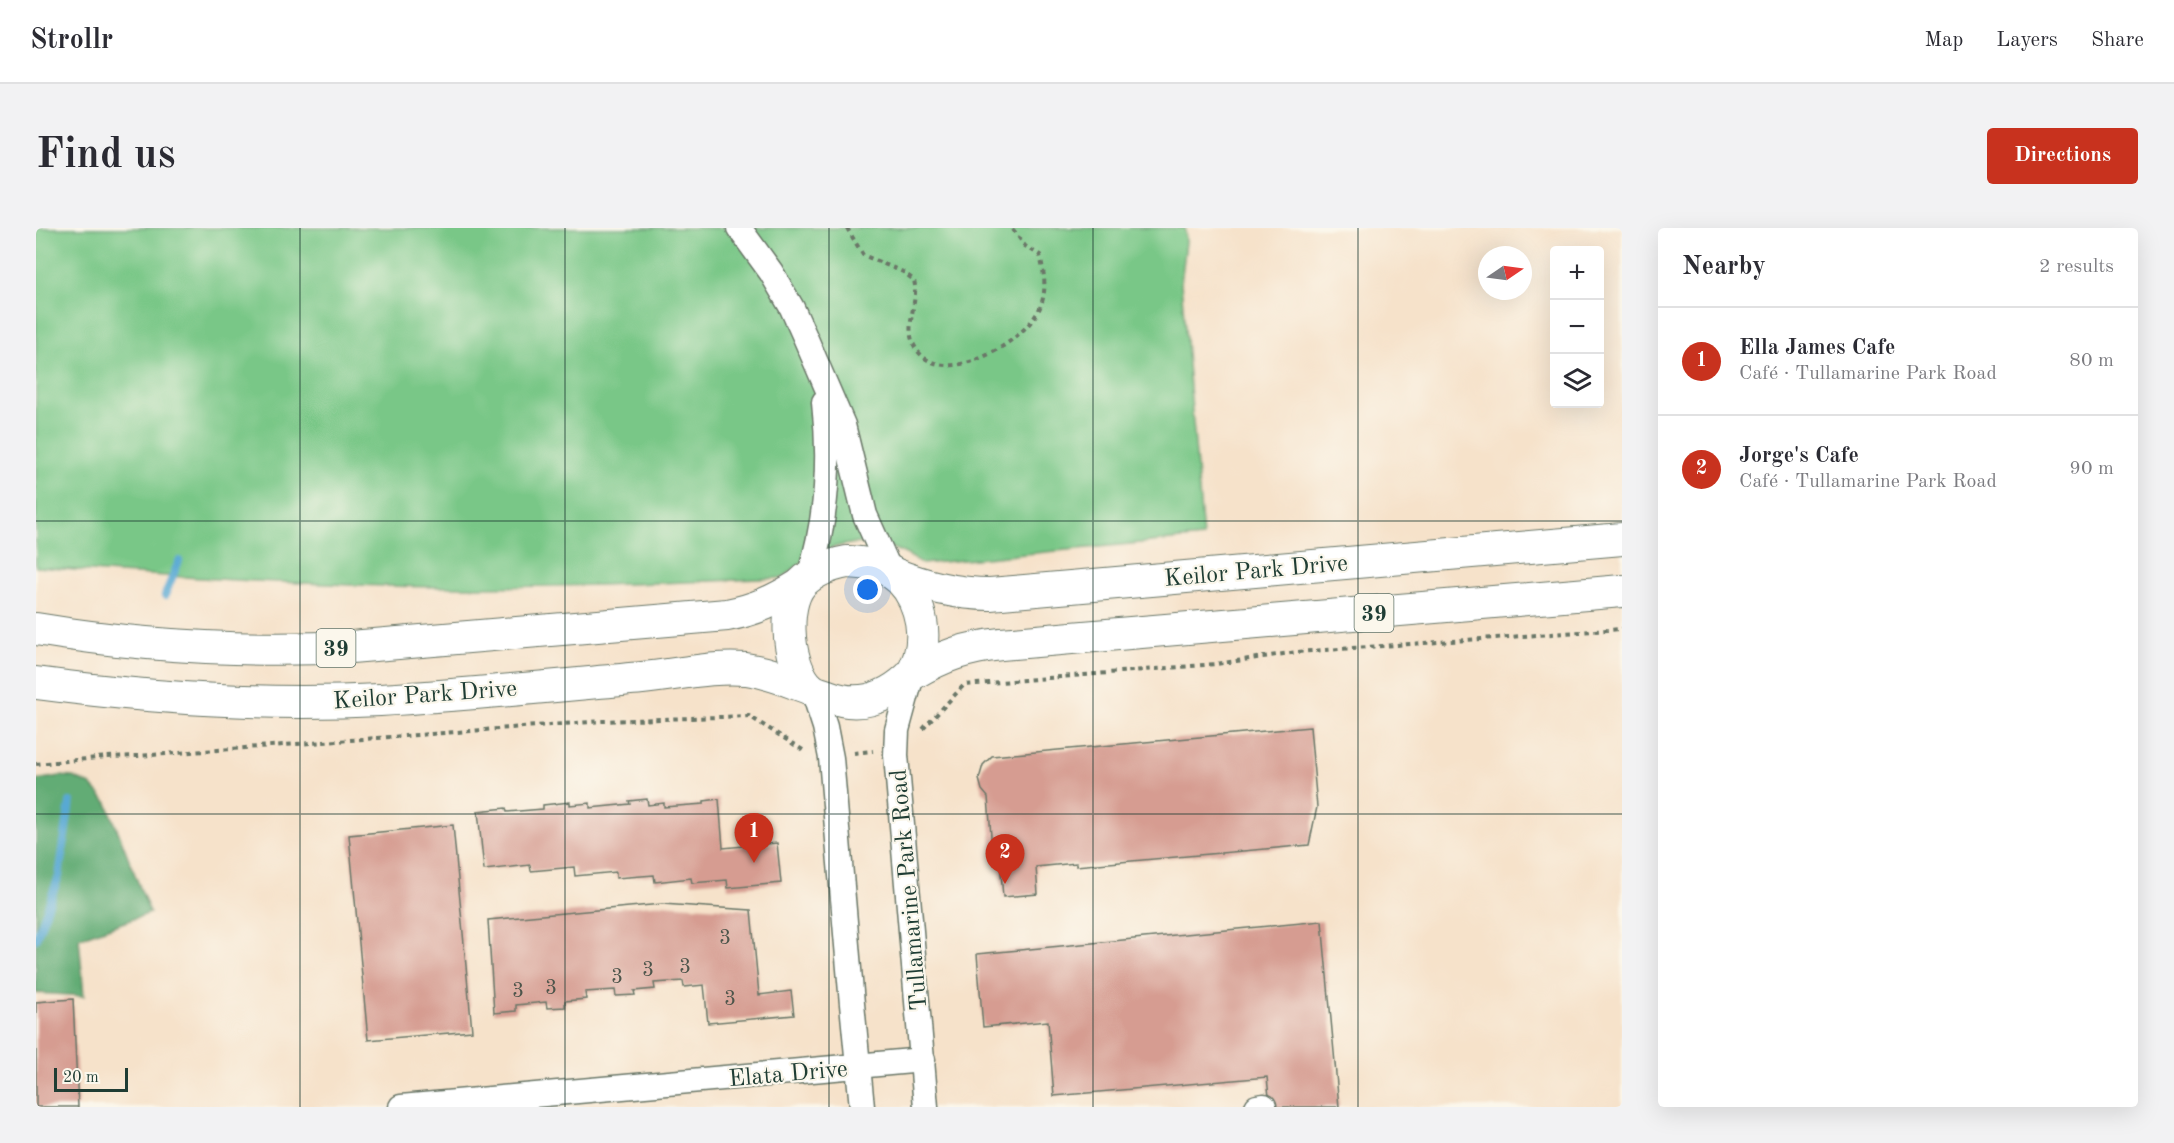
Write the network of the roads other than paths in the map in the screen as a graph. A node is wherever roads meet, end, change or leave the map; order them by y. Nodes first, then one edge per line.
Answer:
1 (740, 228) edge
2 (818, 370) junction
3 (1622, 539) edge
4 (891, 572) junction
5 (805, 581) junction
6 (1622, 591) edge
7 (36, 629) edge
8 (913, 674) junction
9 (36, 683) edge
10 (812, 690) junction
11 (923, 1060) junction
12 (859, 1067) junction
13 (1264, 1106) edge
14 (401, 1107) edge
15 (862, 1107) edge
16 (927, 1107) edge
17 (1257, 1107) edge

1 - 2 street
2 - 4 street
2 - 5 street
3 - 4 main road, Keilor Park Drive / 39
4 - 5 main road, 39
4 - 8 main road
5 - 7 main road, 39
5 - 10 main road
6 - 8 main road, 39
8 - 10 main road, 39
8 - 11 street, Tullamarine Park Road
9 - 10 main road, Keilor Park Drive / 39
10 - 12 street
11 - 12 street, Elata Drive
11 - 16 street, Tullamarine Park Road
12 - 14 street, Elata Drive
12 - 15 street
13 - 17 street

